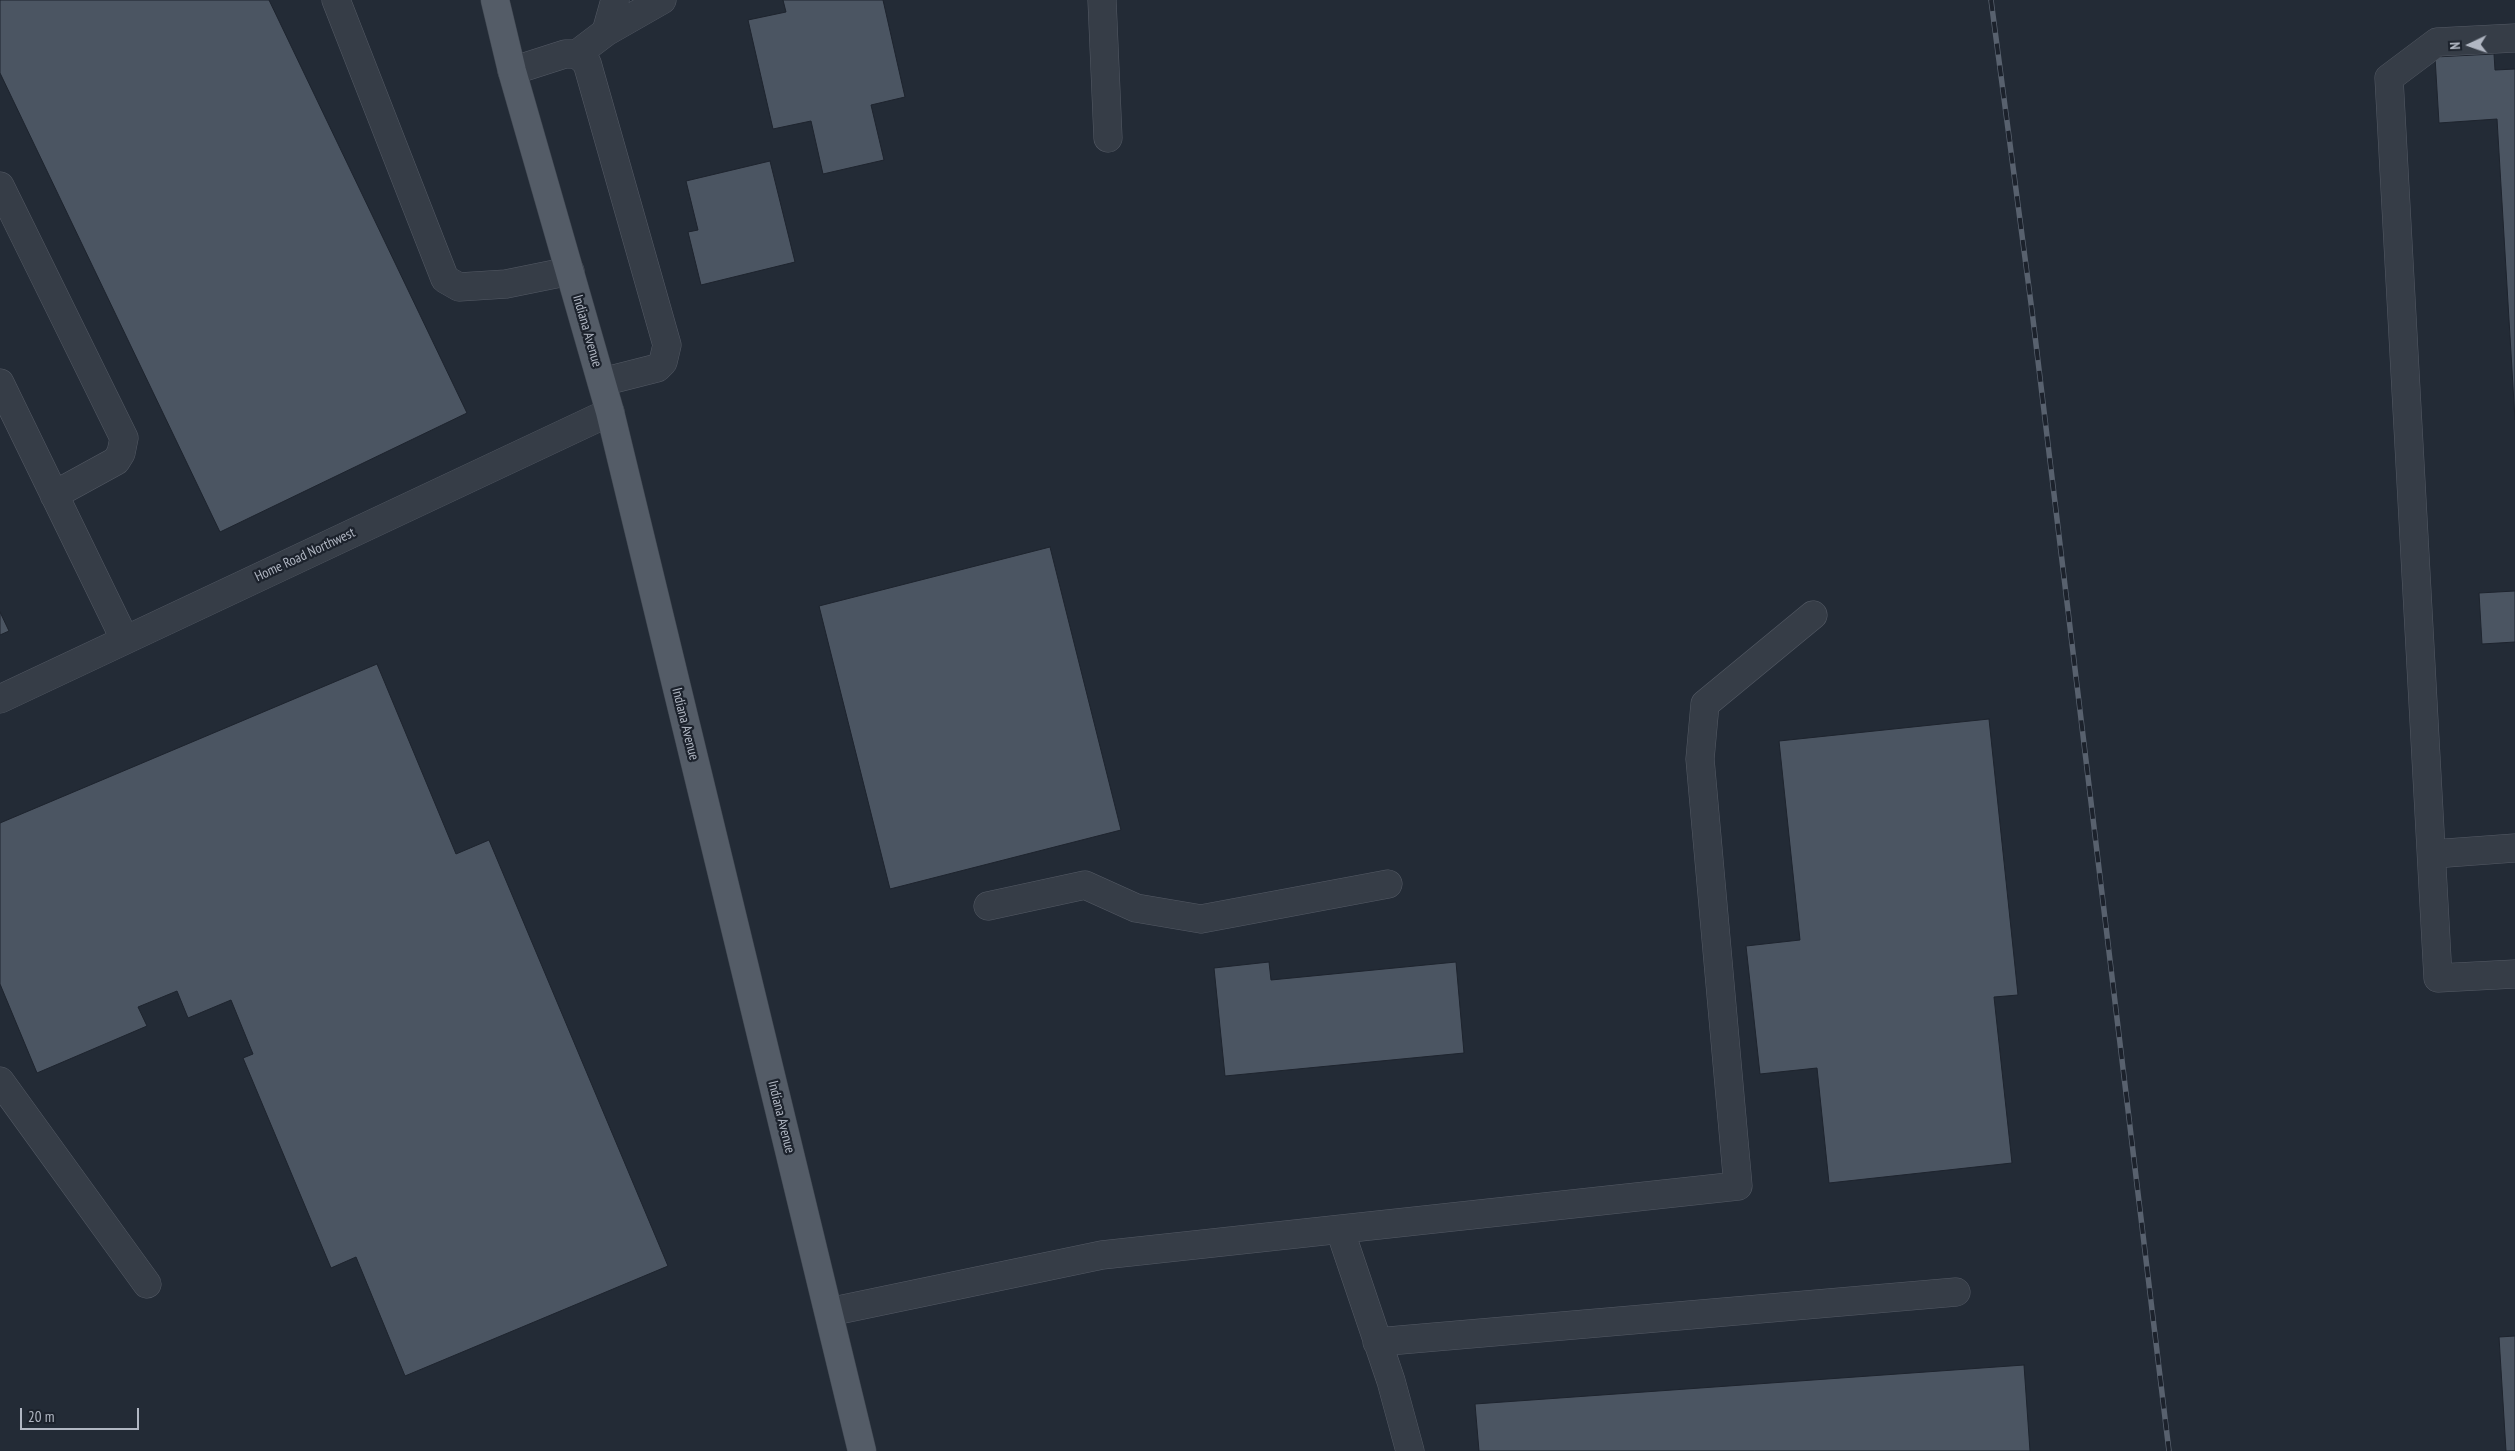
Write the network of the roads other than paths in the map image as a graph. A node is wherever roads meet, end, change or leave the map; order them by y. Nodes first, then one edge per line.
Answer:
1 (336, 0) edge
2 (495, 0) edge
3 (616, 0) edge
4 (662, 0) edge
5 (1102, 0) edge
6 (606, 32) junction
7 (2515, 38) edge
8 (577, 54) junction
9 (512, 70) junction
10 (1108, 138) dead end
11 (0, 186) edge
12 (570, 272) junction
13 (602, 382) junction
14 (0, 383) edge
15 (610, 412) junction
16 (54, 495) junction
17 (1813, 615) dead end
18 (124, 640) junction
19 (0, 699) edge
20 (2515, 848) edge
21 (2433, 854) junction
22 (1388, 884) dead end
23 (988, 906) dead end
24 (2515, 974) edge
25 (0, 1081) edge
26 (1340, 1230) junction
27 (147, 1284) dead end
28 (1956, 1292) dead end
29 (829, 1312) junction
30 (1377, 1342) junction
31 (862, 1451) edge
32 (1410, 1451) edge

1 - 12 street
2 - 9 main road, Indiana Avenue
3 - 6 street
4 - 6 street
5 - 10 street
6 - 8 street
7 - 21 street
8 - 9 street
8 - 13 street
9 - 12 main road, Indiana Avenue
11 - 16 street
12 - 13 main road, Indiana Avenue
13 - 15 main road, Indiana Avenue
14 - 16 street
15 - 18 street, Home Road Northwest
15 - 29 main road, Indiana Avenue
16 - 18 street
17 - 26 street
18 - 19 street, Home Road Northwest
20 - 21 street
21 - 24 street
22 - 23 street
25 - 27 street
26 - 29 street
26 - 30 street
28 - 30 street
29 - 31 main road, Indiana Avenue
30 - 32 street

